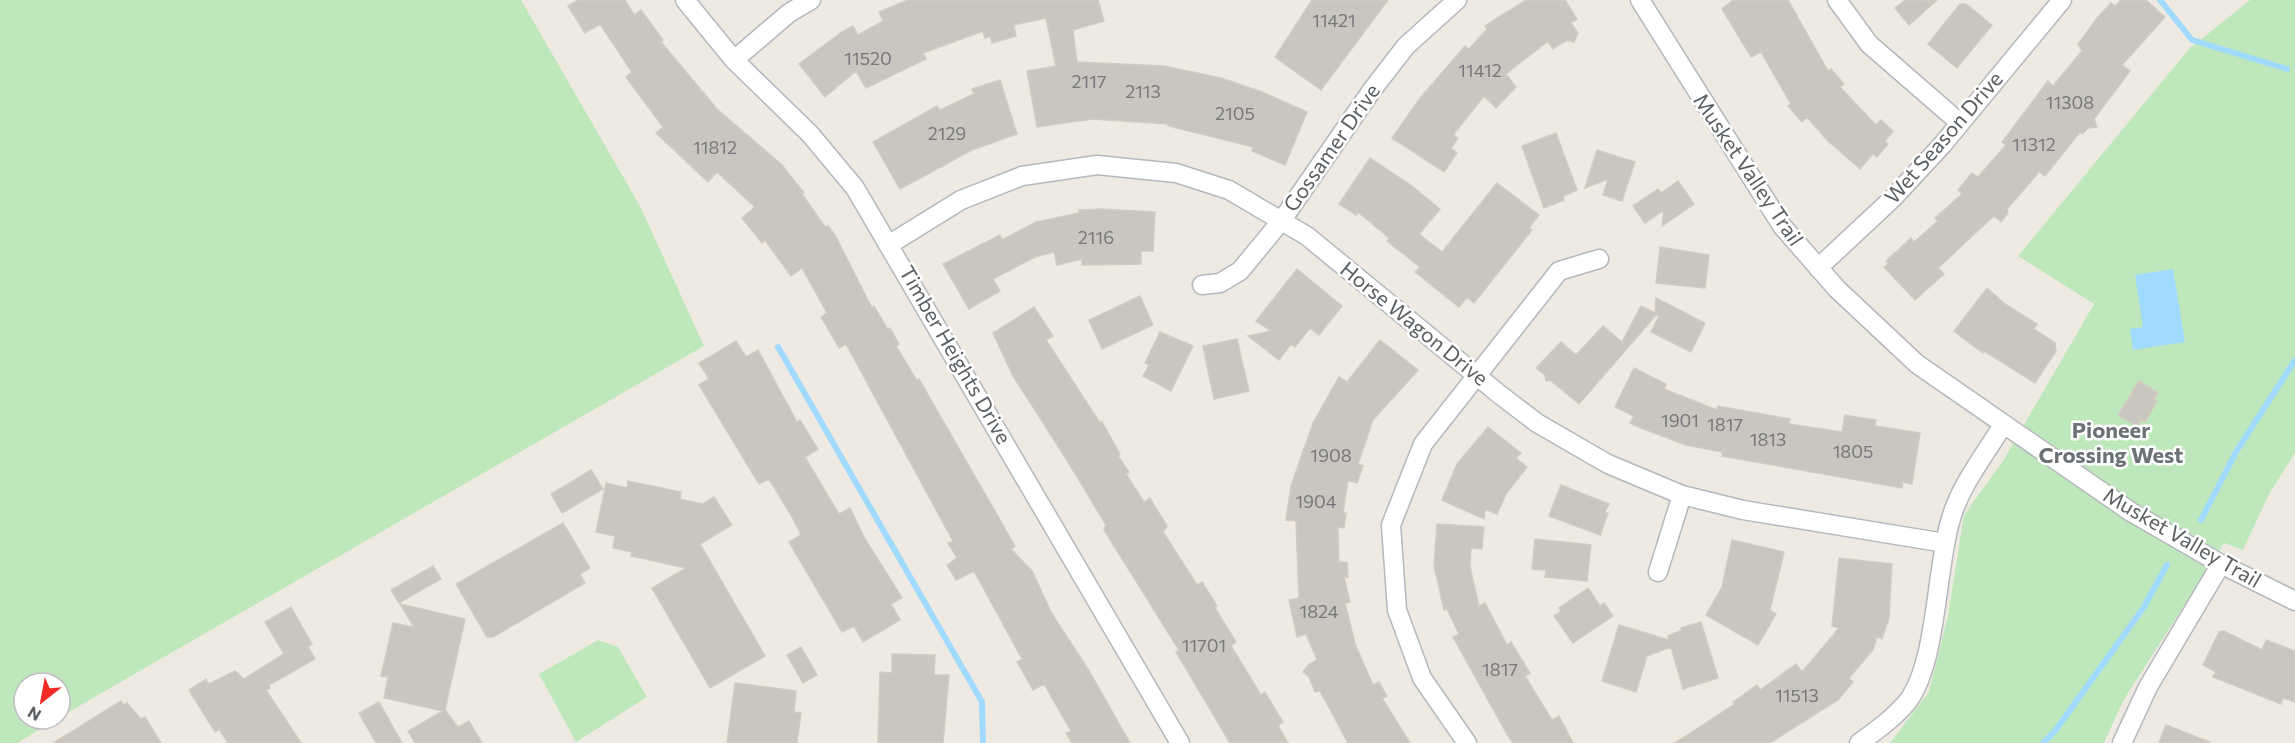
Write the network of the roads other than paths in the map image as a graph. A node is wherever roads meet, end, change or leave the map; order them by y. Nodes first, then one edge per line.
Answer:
1 (685, 0) edge
2 (811, 0) edge
3 (1457, 0) edge
4 (1640, 0) edge
5 (1837, 0) edge
6 (2062, 0) edge
7 (734, 60) junction
8 (1960, 123) junction
9 (1282, 220) junction
10 (890, 244) junction
11 (1599, 260) dead end
12 (1818, 268) junction
13 (1202, 285) dead end
14 (1478, 375) junction
15 (2003, 425) junction
16 (1682, 495) junction
17 (1945, 543) junction
18 (2222, 564) junction
19 (1658, 572) dead end
20 (2295, 601) edge
21 (1180, 743) edge
22 (1467, 743) edge
23 (1860, 743) edge
24 (2122, 743) edge

1 - 7 street, Timber Heights Drive
2 - 7 street
3 - 9 street, Gossamer Drive
4 - 12 street, Musket Valley Trail
5 - 8 street
6 - 8 street, Wet Season Drive
7 - 10 street, Timber Heights Drive
8 - 12 street, Wet Season Drive
9 - 10 street, Horse Wagon Drive
9 - 13 street, Gossamer Drive
9 - 14 street, Horse Wagon Drive
10 - 21 street, Timber Heights Drive
11 - 14 street
12 - 15 street, Musket Valley Trail
14 - 16 street, Horse Wagon Drive
14 - 22 street
15 - 17 street
15 - 18 street, Musket Valley Trail
16 - 17 street, Horse Wagon Drive
16 - 19 street
17 - 23 street
18 - 20 street, Musket Valley Trail
18 - 24 street

